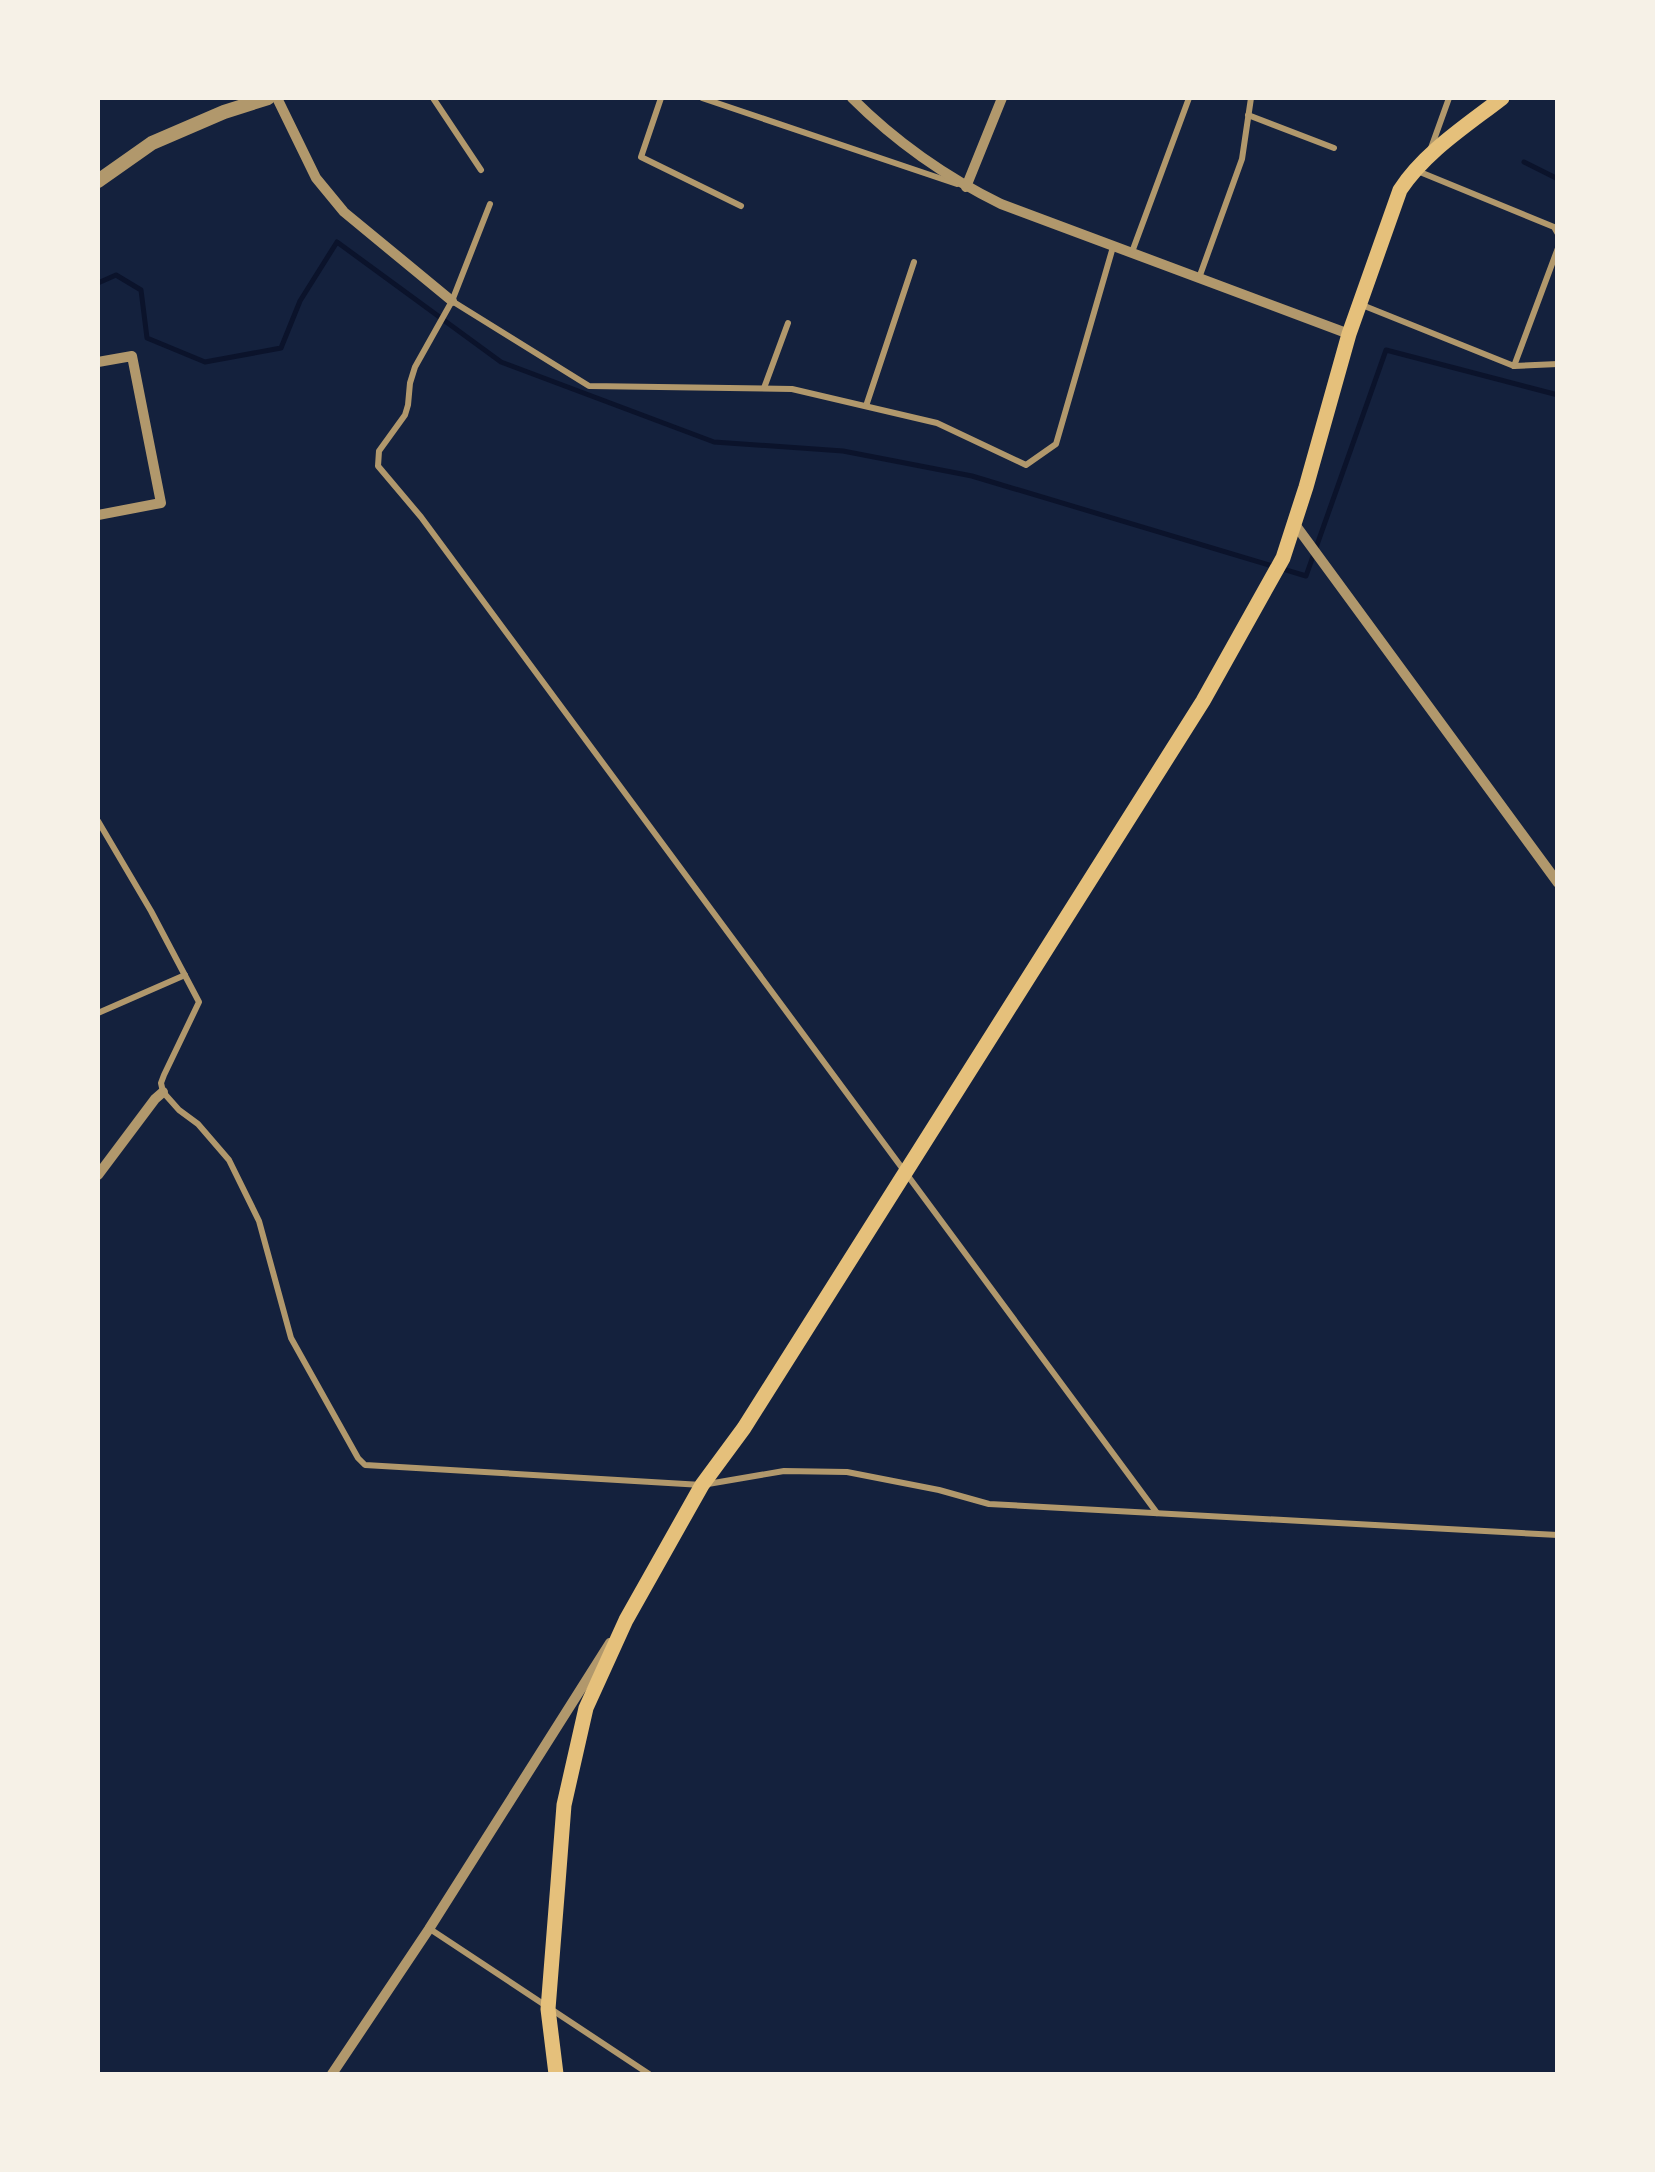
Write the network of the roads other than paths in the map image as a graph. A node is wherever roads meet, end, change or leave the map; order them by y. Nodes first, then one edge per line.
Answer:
1 (276, 98) edge
2 (433, 98) edge
3 (661, 98) edge
4 (702, 98) edge
5 (852, 98) edge
6 (1002, 98) edge
7 (1189, 98) edge
8 (1251, 98) edge
9 (1448, 98) edge
10 (1502, 98) edge
11 (258, 99) edge
12 (1248, 115) junction
13 (1334, 148) dead end
14 (1428, 156) junction
15 (481, 170) dead end
16 (1413, 170) junction
17 (98, 181) edge
18 (966, 187) junction
19 (490, 204) dead end
20 (741, 206) dead end
21 (1558, 234) edge
22 (1113, 246) junction
23 (1558, 248) edge
24 (1132, 253) junction
25 (914, 262) dead end
26 (1200, 278) junction
27 (452, 300) junction
28 (1360, 304) junction
29 (788, 323) dead end
30 (1349, 334) junction
31 (98, 362) edge
32 (1558, 364) edge
33 (1514, 366) junction
34 (764, 388) junction
35 (866, 406) junction
36 (98, 515) edge
37 (1294, 523) junction
38 (98, 821) edge
39 (1558, 883) edge
40 (185, 976) junction
41 (98, 1013) edge
42 (163, 1092) junction
43 (906, 1171) junction
44 (98, 1176) edge
45 (702, 1485) junction
46 (1157, 1513) junction
47 (1558, 1535) edge
48 (626, 1620) junction
49 (429, 1929) junction
50 (548, 2009) junction
51 (332, 2074) edge
52 (556, 2074) edge
53 (648, 2074) edge

1 - 27 street
2 - 15 lane
3 - 20 lane
4 - 18 lane
5 - 18 street
6 - 18 street
7 - 24 lane
8 - 12 lane
9 - 14 lane
10 - 14 main road
11 - 17 street
12 - 13 lane
12 - 26 lane
14 - 16 main road
16 - 21 lane
16 - 28 main road
18 - 22 street
19 - 27 lane
22 - 24 street
22 - 35 lane
23 - 33 lane
24 - 26 street
25 - 35 lane
26 - 30 street
27 - 34 lane
27 - 43 lane
28 - 30 main road
28 - 33 lane
29 - 34 lane
30 - 37 main road
31 - 36 street
32 - 33 lane
34 - 35 lane
37 - 39 street
37 - 43 main road
38 - 40 lane
40 - 41 lane
40 - 42 lane
42 - 44 street
42 - 45 lane
43 - 45 main road
43 - 46 lane
45 - 46 lane
45 - 48 main road
46 - 47 lane
48 - 49 street
48 - 50 main road
49 - 50 lane
49 - 51 street
50 - 52 main road
50 - 53 lane

